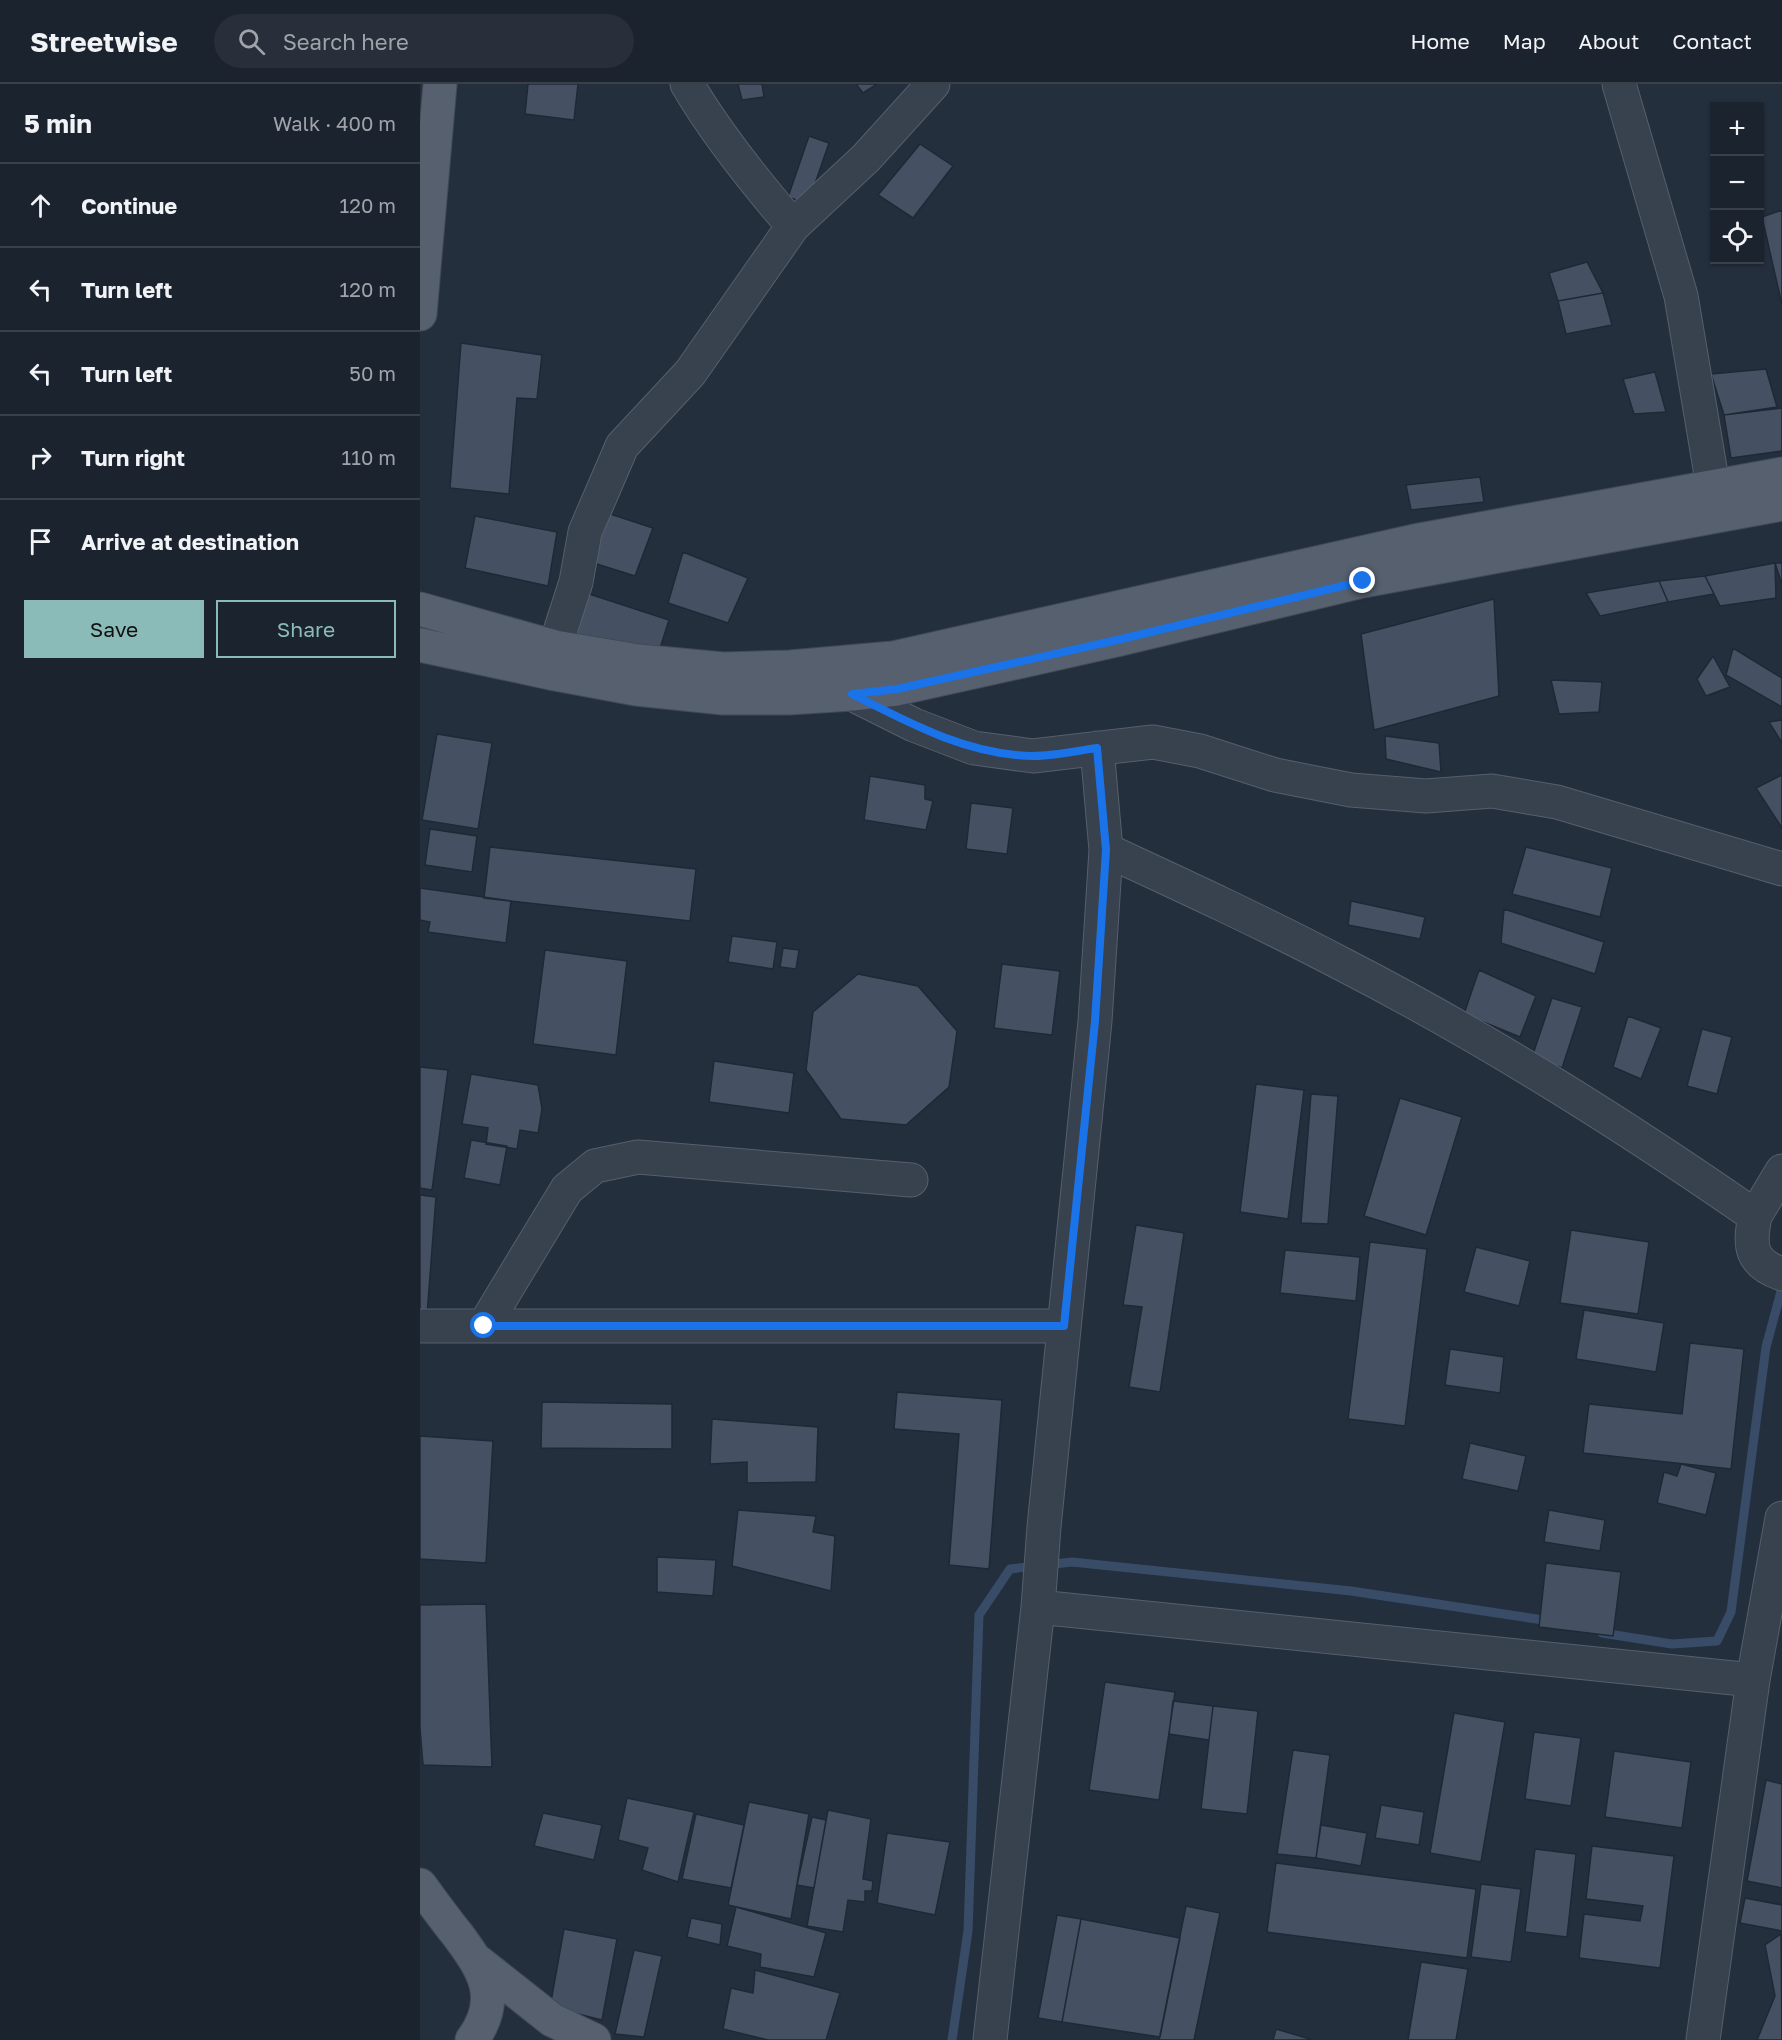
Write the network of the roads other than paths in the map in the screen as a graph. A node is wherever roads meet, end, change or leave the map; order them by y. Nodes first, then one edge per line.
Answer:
1 (440, 84) edge
2 (687, 84) edge
3 (933, 84) edge
4 (1619, 84) edge
5 (793, 226) junction
6 (420, 314) edge
7 (1782, 474) edge
8 (1713, 486) junction
9 (1782, 504) edge
10 (420, 609) edge
11 (420, 645) edge
12 (555, 647) junction
13 (852, 694) junction
14 (1097, 748) junction
15 (1106, 850) junction
16 (1782, 868) edge
17 (1782, 1171) edge
18 (911, 1180) dead end
19 (1755, 1216) junction
20 (1774, 1271) edge
21 (420, 1326) edge
22 (484, 1326) junction
23 (1064, 1326) junction
24 (1782, 1518) edge
25 (1038, 1607) junction
26 (1753, 1680) junction
27 (420, 1885) edge
28 (476, 1960) junction
29 (472, 2040) edge
30 (594, 2040) edge
31 (990, 2040) edge
32 (1703, 2040) edge

1 - 6 main road
2 - 5 street
3 - 5 street
4 - 8 street
5 - 12 street
7 - 8 main road
8 - 12 main road
9 - 13 main road
10 - 12 main road
11 - 13 main road
13 - 14 street
14 - 15 street
14 - 16 street
15 - 19 street
15 - 23 street
17 - 19 street
18 - 22 street
19 - 20 street
21 - 22 street
22 - 23 street
23 - 25 street
24 - 26 street
25 - 26 street
25 - 31 street
26 - 32 street
27 - 28 main road
28 - 29 main road
28 - 30 main road

